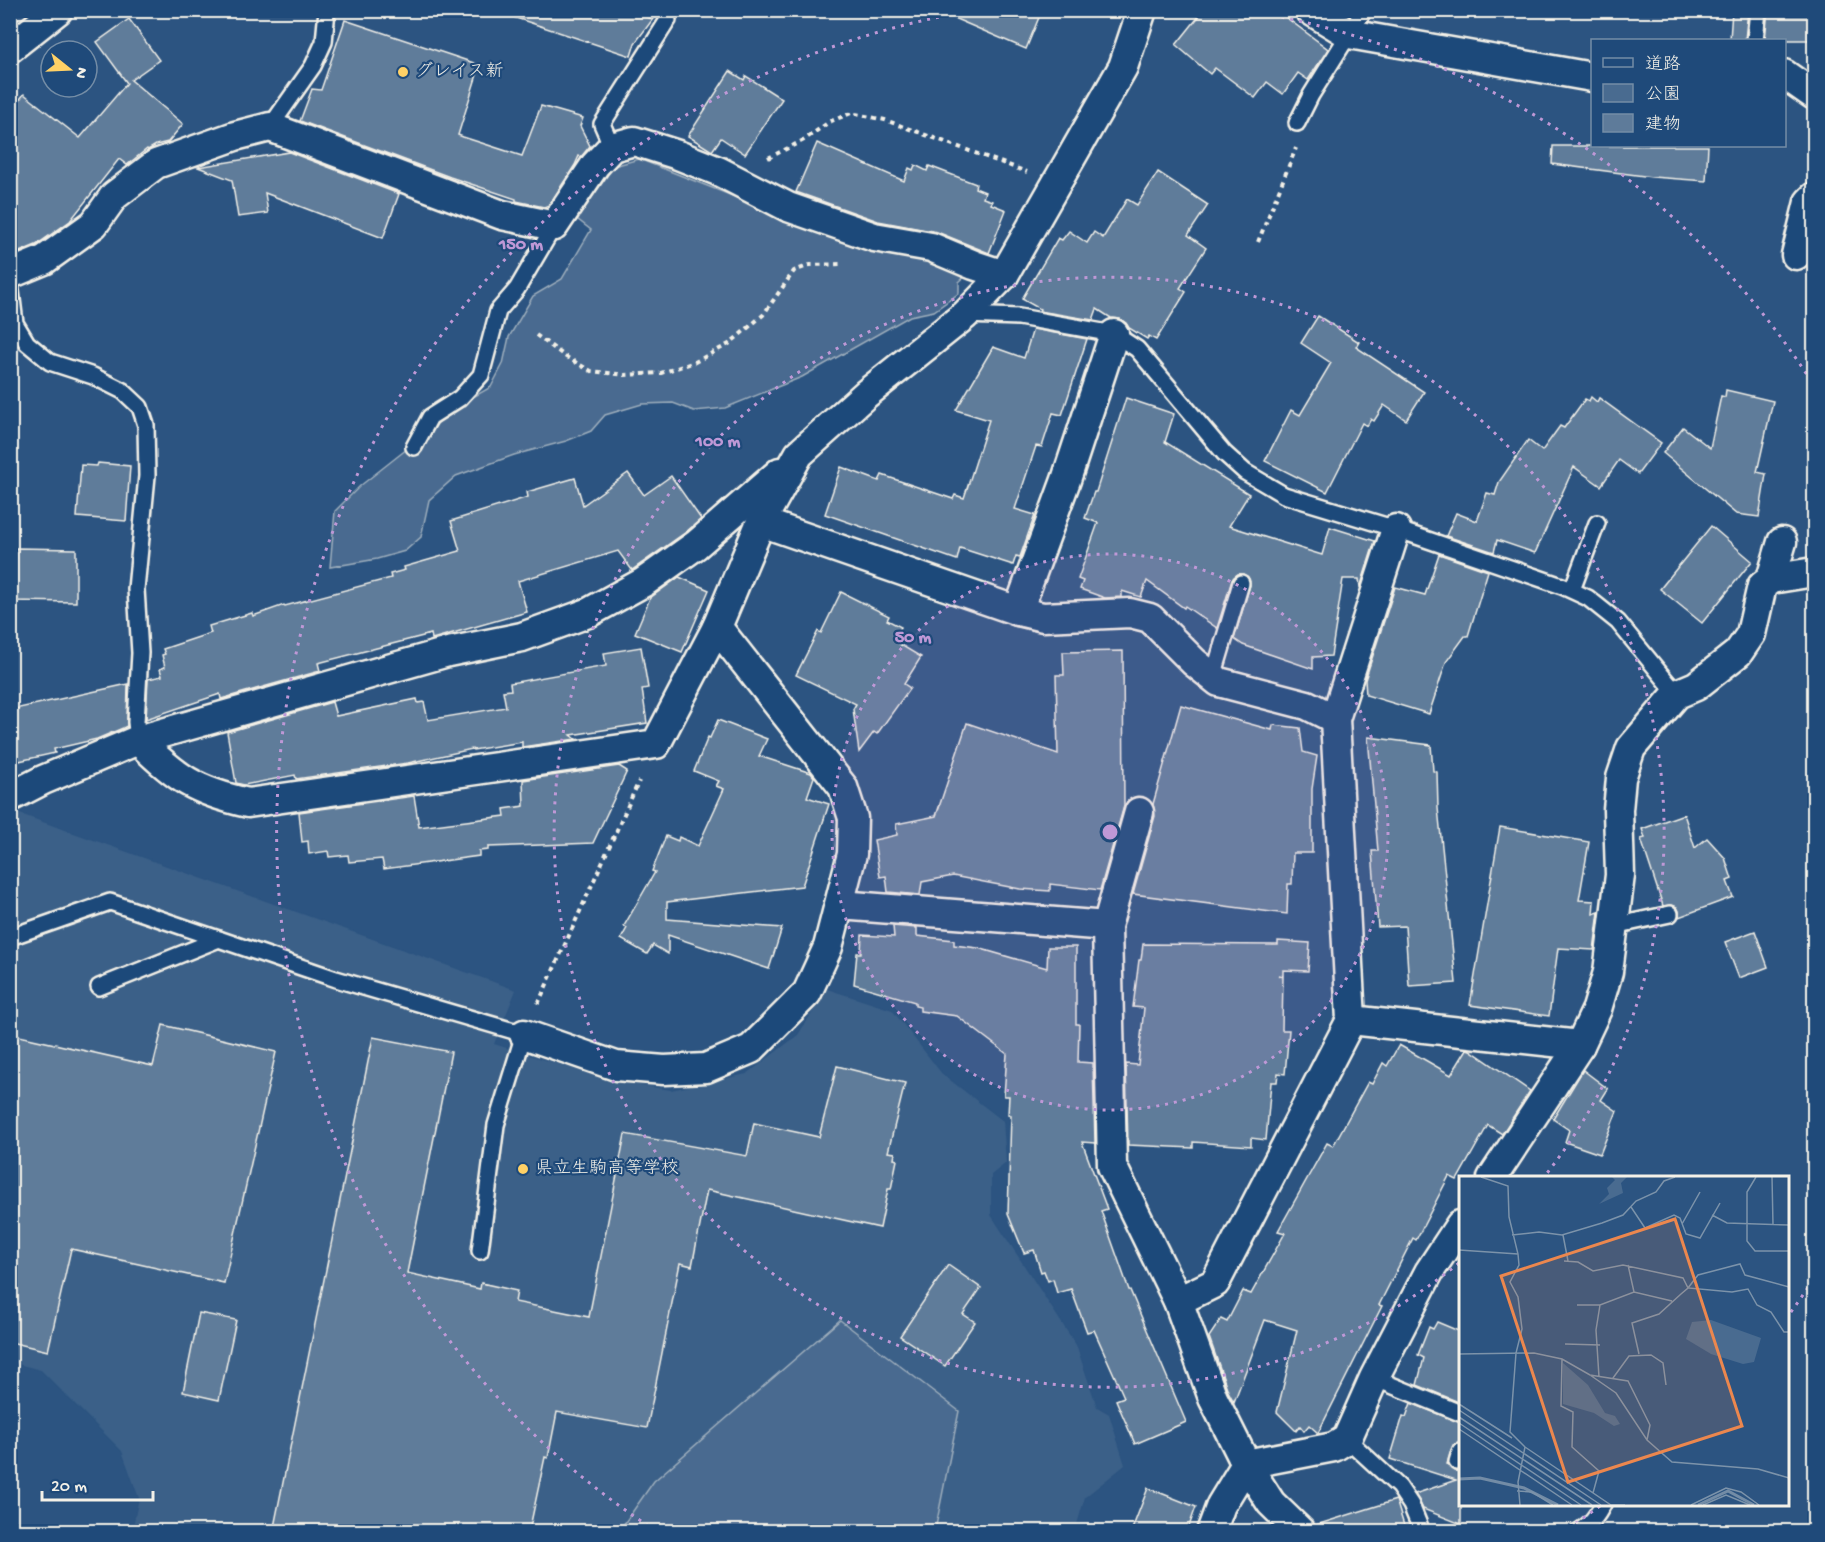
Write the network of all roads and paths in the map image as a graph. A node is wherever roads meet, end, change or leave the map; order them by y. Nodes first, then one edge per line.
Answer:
1 (58, 10) edge
2 (327, 10) edge
3 (665, 10) edge
4 (1142, 10) edge
5 (1310, 10) edge
6 (1758, 10) edge
7 (1356, 22) edge
8 (1755, 39) edge
9 (10, 48) edge
10 (1786, 75) edge
11 (1591, 77) edge
12 (1815, 95) edge
13 (1297, 123) joint
14 (270, 127) junction
15 (612, 147) junction
16 (730, 178) junction
17 (1055, 183) junction
18 (1815, 197) edge
19 (554, 226) junction
20 (1258, 242) dead end
21 (1796, 255) dead end
22 (847, 264) dead end
23 (10, 274) edge
24 (1004, 275) junction
25 (10, 283) edge
26 (965, 315) junction
27 (1114, 334) junction
28 (536, 335) dead end
29 (414, 447) dead end
30 (799, 454) junction
31 (760, 522) junction
32 (1597, 524) dead end
33 (1396, 529) junction
34 (1782, 542) dead end
35 (1815, 572) edge
36 (1771, 579) junction
37 (1241, 583) dead end
38 (1572, 590) junction
39 (1018, 611) junction
40 (717, 627) junction
41 (1213, 677) junction
42 (1677, 694) junction
43 (1335, 719) junction
44 (138, 740) junction
45 (656, 744) junction
46 (10, 797) edge
47 (1139, 812) dead end
48 (840, 905) junction
49 (1670, 914) dead end
50 (1107, 926) junction
51 (1614, 926) junction
52 (10, 937) edge
53 (219, 939) junction
54 (99, 987) dead end
55 (1351, 1020) junction
56 (524, 1034) junction
57 (1580, 1045) junction
58 (1493, 1176) edge
59 (1459, 1228) edge
60 (480, 1251) dead end
61 (1178, 1301) junction
62 (1374, 1378) junction
63 (1459, 1412) edge
64 (1347, 1439) junction
65 (1246, 1464) junction
66 (1602, 1506) edge
67 (1211, 1532) edge
68 (1301, 1532) edge
69 (1422, 1532) edge
70 (1578, 1532) edge

1 - 9 street
2 - 14 lane
3 - 15 lane
4 - 17 street
5 - 7 street
6 - 8 lane
7 - 11 street
7 - 13 lane
10 - 12 street
13 - 20 path
14 - 19 street
14 - 23 street
15 - 16 street
15 - 19 street
16 - 17 path
16 - 24 street
17 - 24 street
18 - 21 street
19 - 29 lane
22 - 28 path
24 - 26 street
25 - 44 lane
26 - 27 lane
26 - 30 street
27 - 33 lane
27 - 39 street
30 - 31 street
30 - 44 street
31 - 39 street
31 - 40 street
32 - 38 lane
33 - 38 lane
33 - 43 street
34 - 36 street
35 - 36 street
36 - 42 street
37 - 41 lane
38 - 42 lane
39 - 41 street
40 - 45 street
40 - 48 street
41 - 43 street
42 - 51 street
43 - 55 street
44 - 45 street
44 - 46 street
45 - 56 path
47 - 50 street
48 - 50 street
48 - 56 street
49 - 51 lane
50 - 61 street
51 - 57 street
52 - 53 lane
53 - 54 lane
53 - 56 lane
55 - 57 street
55 - 61 street
56 - 60 lane
57 - 58 street
59 - 62 street
61 - 65 street
62 - 63 lane
62 - 64 street
64 - 65 street
64 - 69 lane
65 - 67 street
65 - 68 street
66 - 70 lane

